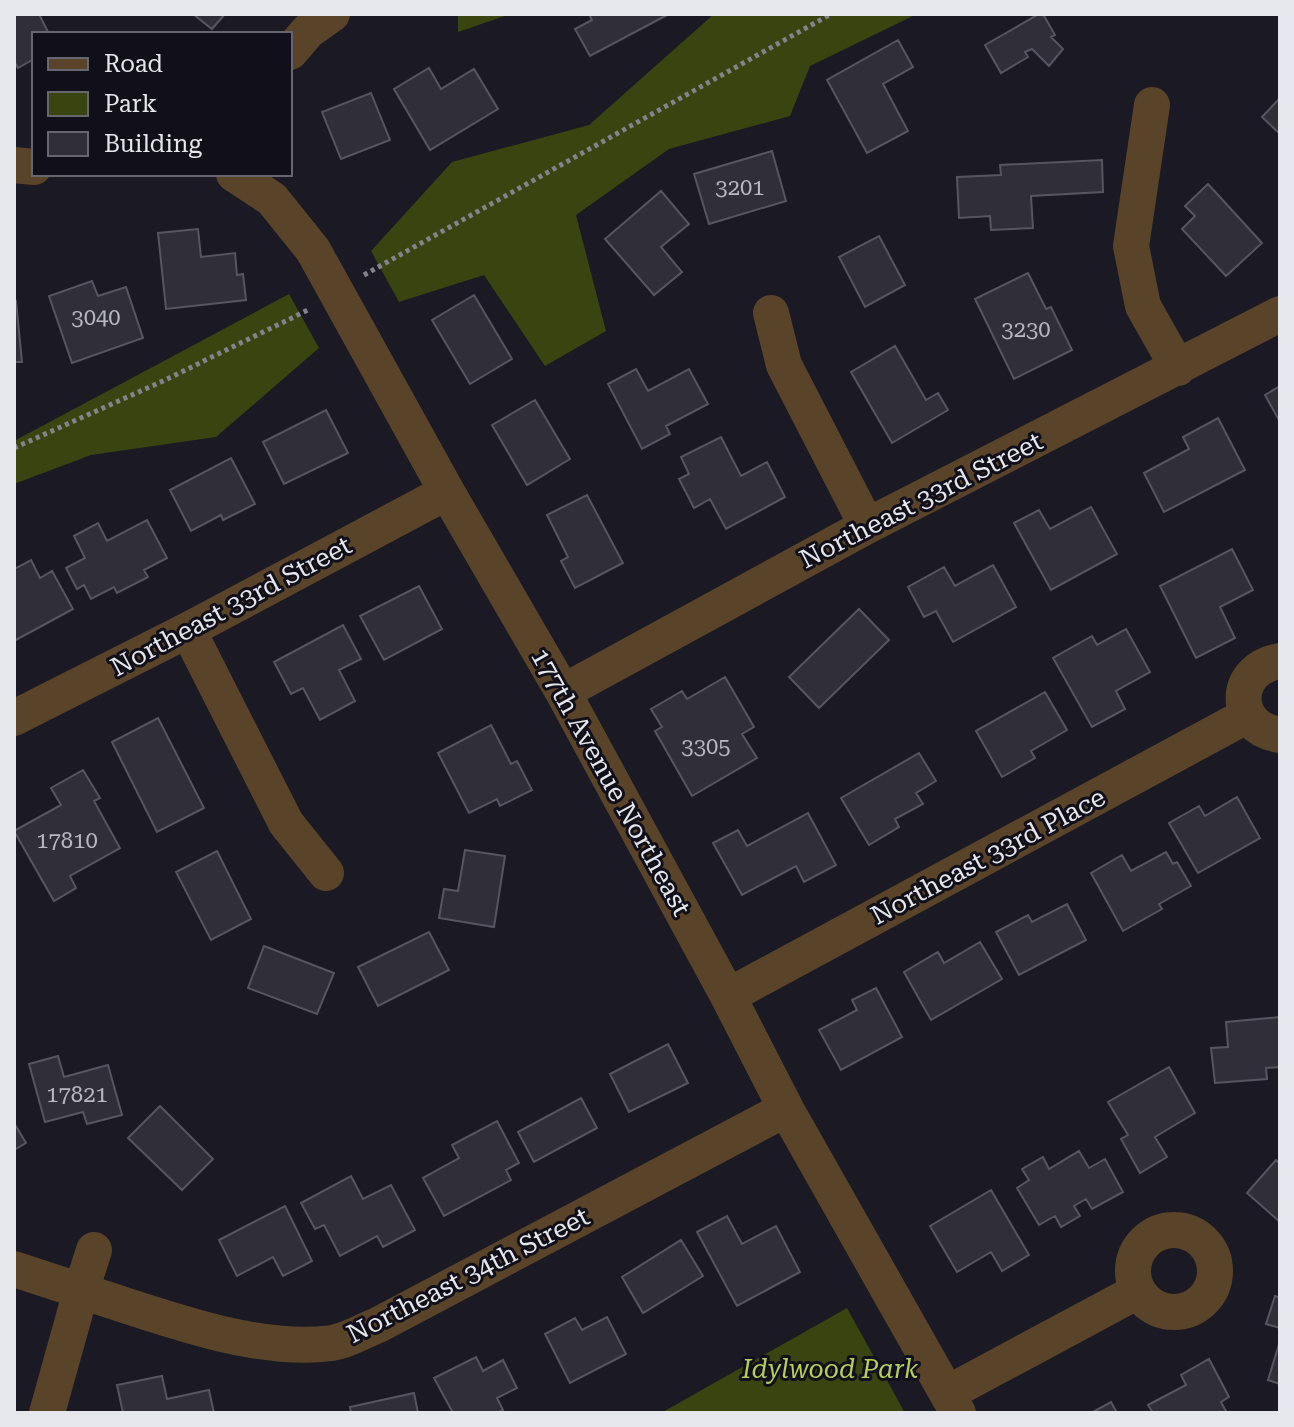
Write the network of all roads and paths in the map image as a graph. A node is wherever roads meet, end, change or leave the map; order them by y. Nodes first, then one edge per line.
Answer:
1 (332, 14) edge
2 (831, 14) edge
3 (292, 50) edge
4 (1152, 105) dead end
5 (237, 176) edge
6 (359, 278) dead end
7 (313, 308) dead end
8 (771, 313) dead end
9 (1280, 314) edge
10 (1178, 368) junction
11 (14, 448) edge
12 (447, 492) junction
13 (867, 526) junction
14 (188, 630) junction
15 (1280, 661) edge
16 (563, 692) junction
17 (1248, 715) junction
18 (14, 718) edge
19 (1280, 735) edge
20 (326, 873) dead end
21 (728, 996) junction
22 (786, 1109) junction
23 (94, 1250) dead end
24 (14, 1269) edge
25 (81, 1291) junction
26 (1138, 1291) dead end
27 (953, 1403) edge
28 (47, 1413) edge

1 - 3 street
2 - 6 path
4 - 10 street
5 - 12 street, 177th Avenue Northeast
7 - 11 path
8 - 13 street
9 - 10 street, Northeast 33rd Street
10 - 13 street, Northeast 33rd Street
12 - 14 street, Northeast 33rd Street
12 - 16 street, 177th Avenue Northeast
13 - 16 street, Northeast 33rd Street
14 - 18 street, Northeast 33rd Street
14 - 20 street
15 - 17 street
16 - 21 street, 177th Avenue Northeast
17 - 19 street
17 - 21 street, Northeast 33rd Place
21 - 22 street, 177th Avenue Northeast
22 - 25 street, Northeast 34th Street
22 - 27 street, 177th Avenue Northeast
23 - 25 street
24 - 25 street, Northeast 34th Street
25 - 28 street
26 - 27 street

